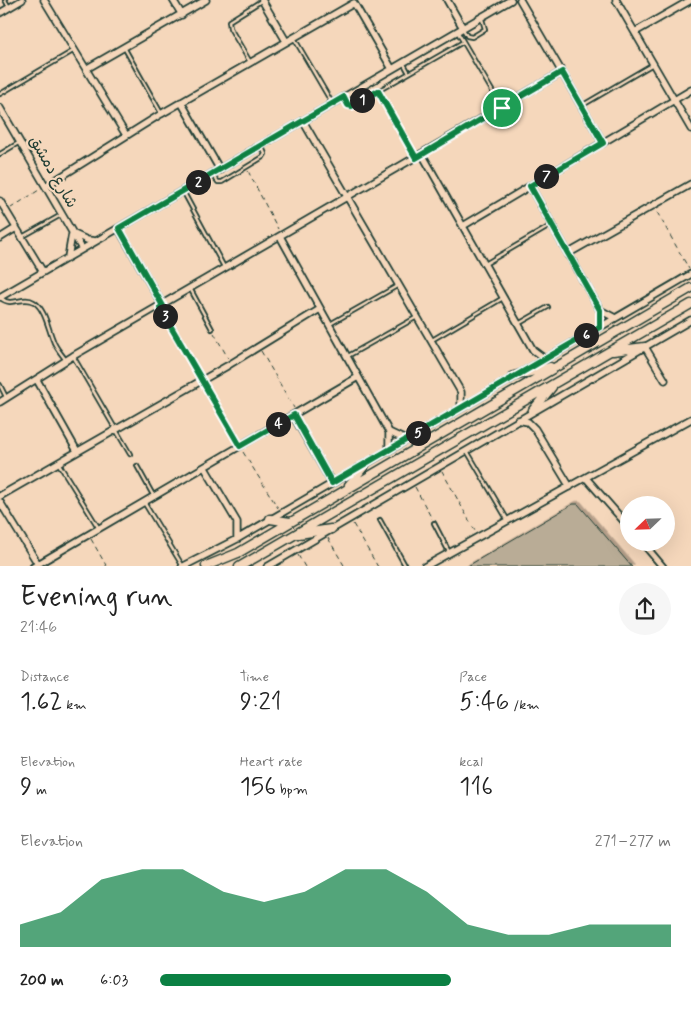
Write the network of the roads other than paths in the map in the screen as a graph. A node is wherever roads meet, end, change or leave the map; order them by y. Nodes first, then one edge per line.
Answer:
1 (5, 0) edge
2 (22, 0) edge
3 (44, 0) edge
4 (173, 0) edge
5 (206, 0) edge
6 (262, 0) edge
7 (447, 0) edge
8 (511, 0) edge
9 (520, 0) edge
10 (616, 0) edge
11 (691, 0) edge
12 (354, 1) edge
13 (10, 8) junction
14 (0, 13) edge
15 (182, 15) junction
16 (481, 17) junction
17 (460, 29) junction
18 (635, 32) junction
19 (293, 37) junction
20 (286, 41) junction
21 (463, 42) junction
22 (124, 47) junction
23 (74, 50) junction
24 (250, 62) junction
25 (403, 63) junction
26 (653, 64) junction
27 (86, 69) junction
28 (392, 69) junction
29 (562, 72) junction
30 (409, 73) junction
31 (691, 90) edge
32 (378, 91) junction
33 (0, 94) edge
34 (344, 97) junction
35 (674, 100) junction
36 (181, 102) junction
37 (332, 104) junction
38 (582, 106) junction
39 (0, 108) edge
40 (502, 108) junction
41 (161, 114) junction
42 (303, 121) junction
43 (691, 128) edge
44 (126, 136) junction
45 (20, 142) junction
46 (603, 143) junction
47 (261, 146) junction
48 (0, 154) edge
49 (422, 154) junction
50 (416, 158) junction
51 (220, 170) junction
52 (212, 174) junction
53 (691, 184) edge
54 (46, 186) junction
55 (530, 186) junction
56 (183, 191) junction
57 (349, 198) junction
58 (0, 201) edge
59 (62, 215) junction
60 (552, 224) junction
61 (463, 226) junction
62 (16, 228) junction
63 (119, 228) junction
64 (72, 232) junction
65 (22, 237) junction
66 (282, 237) junction
67 (0, 238) edge
68 (98, 240) junction
69 (82, 249) junction
70 (569, 253) junction
71 (67, 258) junction
72 (485, 264) junction
73 (226, 270) junction
74 (43, 272) junction
75 (691, 273) edge
76 (691, 283) edge
77 (399, 285) junction
78 (691, 288) edge
79 (191, 290) junction
80 (683, 293) junction
81 (0, 297) edge
82 (504, 298) junction
83 (691, 304) edge
84 (161, 307) junction
85 (548, 307) dead end
86 (320, 309) junction
87 (600, 310) junction
88 (417, 317) junction
89 (614, 318) junction
90 (691, 320) edge
91 (518, 324) junction
92 (329, 325) junction
93 (600, 327) junction
94 (212, 329) road end
95 (431, 341) junction
96 (645, 347) junction
97 (533, 350) junction
98 (609, 351) junction
99 (73, 356) junction
100 (346, 356) junction
101 (545, 359) junction
102 (66, 361) junction
103 (559, 365) junction
104 (534, 366) junction
105 (514, 376) junction
106 (358, 378) junction
107 (37, 380) junction
108 (202, 380) junction
109 (665, 380) dead end
110 (556, 382) junction
111 (0, 385) edge
112 (461, 392) junction
113 (7, 398) junction
114 (477, 399) junction
115 (0, 402) edge
116 (461, 408) junction
117 (533, 410) junction
118 (295, 414) junction
119 (691, 419) edge
120 (518, 420) junction
121 (535, 429) junction
122 (115, 430) junction
123 (389, 432) junction
124 (406, 440) junction
125 (240, 446) junction
126 (389, 450) junction
127 (467, 450) junction
128 (77, 451) junction
129 (130, 454) dead end
130 (58, 462) junction
131 (365, 465) junction
132 (137, 466) dead end
133 (205, 468) junction
134 (586, 478) junction
135 (332, 483) junction
136 (570, 487) junction
137 (346, 489) junction
138 (0, 496) edge
139 (154, 496) junction
140 (0, 502) edge
141 (144, 502) junction
142 (620, 517) edge
143 (270, 519) junction
144 (380, 520) dead end
145 (508, 521) junction
146 (237, 522) junction
147 (290, 522) junction
148 (434, 523) road end
149 (98, 529) junction
150 (253, 530) junction
151 (328, 531) junction
152 (294, 535) junction
153 (237, 539) junction
154 (650, 551) edge
155 (450, 553) junction
156 (35, 565) edge
157 (182, 566) edge
158 (198, 566) edge
159 (207, 566) edge
160 (239, 566) edge
161 (267, 566) edge
162 (406, 566) edge
163 (427, 566) edge
164 (663, 566) edge

1 - 13 lane
2 - 13 street
3 - 23 street
4 - 15 street
5 - 15 street
6 - 20 street
6 - 24 lane
7 - 17 street
8 - 16 street
9 - 29 street
10 - 18 street
11 - 18 street
12 - 19 street
12 - 28 street
13 - 14 street
15 - 22 street
16 - 17 street
16 - 17 lane
17 - 21 lane
17 - 25 street
18 - 26 street
19 - 20 street
19 - 37 lane
20 - 24 street
21 - 30 lane
21 - 40 lane
22 - 27 street
22 - 41 lane
23 - 27 street
23 - 33 lane
24 - 36 street
25 - 28 street
25 - 30 lane
26 - 35 street
26 - 38 lane
27 - 44 street
28 - 34 street
29 - 38 street
29 - 40 street
30 - 32 lane
31 - 35 street
32 - 34 lane
32 - 50 lane
34 - 37 street
35 - 43 street
35 - 46 street
36 - 41 street
36 - 51 street
37 - 42 street
38 - 46 street
39 - 45 street, شارع دمشق
40 - 49 street
41 - 44 street
42 - 47 street
42 - 57 street
44 - 54 street
45 - 48 lane
45 - 54 street, شارع دمشق
46 - 55 street
47 - 51 street
47 - 52 lane
49 - 50 street
49 - 61 street
50 - 57 street
51 - 52 street
52 - 56 street
53 - 70 street
54 - 59 street, شارع دمشق
55 - 60 street
55 - 61 street
56 - 63 street
56 - 73 lane
57 - 66 street
57 - 77 street
58 - 62 street
59 - 64 street, شارع دمشق
59 - 65 lane
60 - 70 street
60 - 72 lane
61 - 72 street
62 - 65 street
62 - 67 street
63 - 68 street
63 - 84 street
64 - 68 street
64 - 69 street, شارع دمشق
64 - 71 street
65 - 74 street
66 - 73 street
66 - 86 street
68 - 69 street
69 - 71 street
70 - 87 street
71 - 74 street
72 - 82 street
73 - 79 street
74 - 81 street
75 - 89 street
76 - 80 main road
77 - 88 street
77 - 92 lane
78 - 80 main road
79 - 84 street
79 - 94 lane
80 - 103 main road
81 - 102 lane
82 - 91 street
82 - 95 lane
83 - 98 main road
84 - 99 street
84 - 108 lane
85 - 91 lane
86 - 92 street
86 - 108 street
87 - 89 street
87 - 93 street
88 - 95 street
88 - 100 lane
89 - 93 street
90 - 96 street
91 - 97 street
92 - 100 street
93 - 101 street
95 - 112 street
96 - 98 main road
96 - 109 street
96 - 117 street
97 - 101 street
97 - 104 street
98 - 110 main road
99 - 102 street
99 - 122 lane
100 - 106 street
101 - 104 street
102 - 107 street
103 - 105 main road
103 - 137 main road
104 - 105 street
105 - 114 street
106 - 118 street
106 - 123 street
107 - 113 street
107 - 128 street
108 - 122 street
108 - 125 lane
110 - 117 main road
110 - 152 main road
111 - 113 lane
112 - 114 street
112 - 116 street
113 - 115 street
114 - 116 street
116 - 124 street
117 - 120 street
117 - 121 street
118 - 125 street
118 - 135 street
119 - 134 street
120 - 121 street
120 - 127 street
121 - 136 street
122 - 128 street
122 - 129 lane
123 - 124 street
123 - 126 street
124 - 126 street
125 - 133 street
126 - 131 street
127 - 145 lane
127 - 151 street
128 - 130 street
130 - 138 street
130 - 149 lane
131 - 135 street
131 - 137 main road
132 - 139 lane
133 - 139 street
133 - 146 street
134 - 136 street
134 - 142 street
135 - 143 street
136 - 145 street
137 - 147 main road
139 - 141 street
140 - 156 street
141 - 149 street
141 - 157 lane
143 - 147 main road
143 - 150 street
144 - 162 lane
145 - 155 street
146 - 150 street
146 - 153 street
147 - 159 main road
148 - 155 lane
149 - 156 street
150 - 153 street
151 - 152 main road
151 - 161 street
152 - 160 main road
153 - 157 street
154 - 164 street
155 - 163 street
158 - 159 main road

